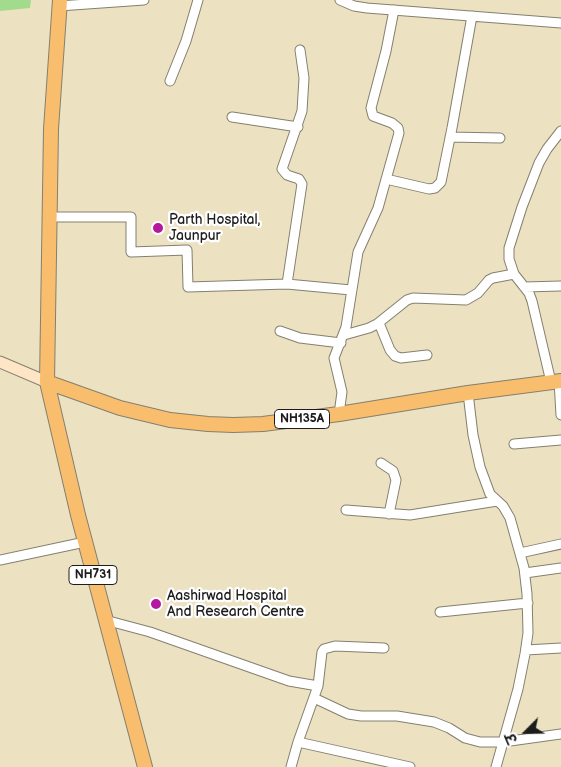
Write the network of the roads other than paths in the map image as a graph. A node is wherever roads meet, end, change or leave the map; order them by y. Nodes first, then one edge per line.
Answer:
1 (144, 0) edge
2 (198, 0) edge
3 (340, 0) edge
4 (60, 3) edge
5 (394, 10) junction
6 (472, 16) junction
7 (561, 23) edge
8 (300, 50) dead end
9 (170, 81) dead end
10 (232, 117) dead end
11 (298, 127) junction
12 (561, 131) edge
13 (450, 137) junction
14 (500, 138) dead end
15 (386, 179) junction
16 (50, 217) junction
17 (514, 274) junction
18 (288, 284) junction
19 (561, 286) edge
20 (524, 287) junction
21 (351, 290) junction
22 (379, 323) junction
23 (280, 331) dead end
24 (342, 339) junction
25 (427, 355) dead end
26 (0, 362) edge
27 (557, 381) edge
28 (47, 382) junction
29 (468, 393) junction
30 (339, 414) junction
31 (561, 415) edge
32 (561, 440) edge
33 (514, 444) dead end
34 (382, 463) dead end
35 (497, 501) junction
36 (346, 510) dead end
37 (389, 514) junction
38 (85, 542) junction
39 (561, 544) edge
40 (520, 554) junction
41 (0, 560) edge
42 (561, 568) edge
43 (525, 573) junction
44 (528, 603) junction
45 (440, 612) dead end
46 (105, 620) junction
47 (384, 648) dead end
48 (561, 648) edge
49 (526, 650) junction
50 (318, 686) junction
51 (314, 698) junction
52 (561, 734) edge
53 (298, 742) junction
54 (504, 742) junction
55 (145, 767) edge
56 (291, 767) edge
57 (410, 767) edge
58 (496, 767) edge

1 - 4 street
2 - 9 street
3 - 5 street
4 - 16 highway, NH731
5 - 6 street
5 - 15 street
6 - 7 street
6 - 13 street
8 - 11 street
10 - 11 street
11 - 18 street
12 - 17 street
13 - 14 street
13 - 15 street
15 - 21 street
16 - 18 street
16 - 28 highway, NH731
17 - 20 street
17 - 22 street
18 - 21 street
19 - 20 street
20 - 27 street
21 - 24 street
22 - 24 street
22 - 25 street
23 - 24 street
24 - 30 street
26 - 28 main road
27 - 29 highway, NH135A
27 - 31 street
28 - 30 highway, NH135A
28 - 38 highway, NH731
29 - 30 highway, NH135A
29 - 35 street
32 - 33 street
34 - 37 street
35 - 37 street
35 - 40 street
36 - 37 street
38 - 41 street
38 - 46 highway, NH731
39 - 40 street
40 - 43 street
42 - 43 street
43 - 44 street
44 - 45 street
44 - 49 street
46 - 50 street
46 - 55 highway, NH731
47 - 50 street
48 - 49 street
49 - 54 street
50 - 51 street
51 - 53 street
51 - 54 street
52 - 54 street
53 - 56 street
53 - 57 street
54 - 58 street

